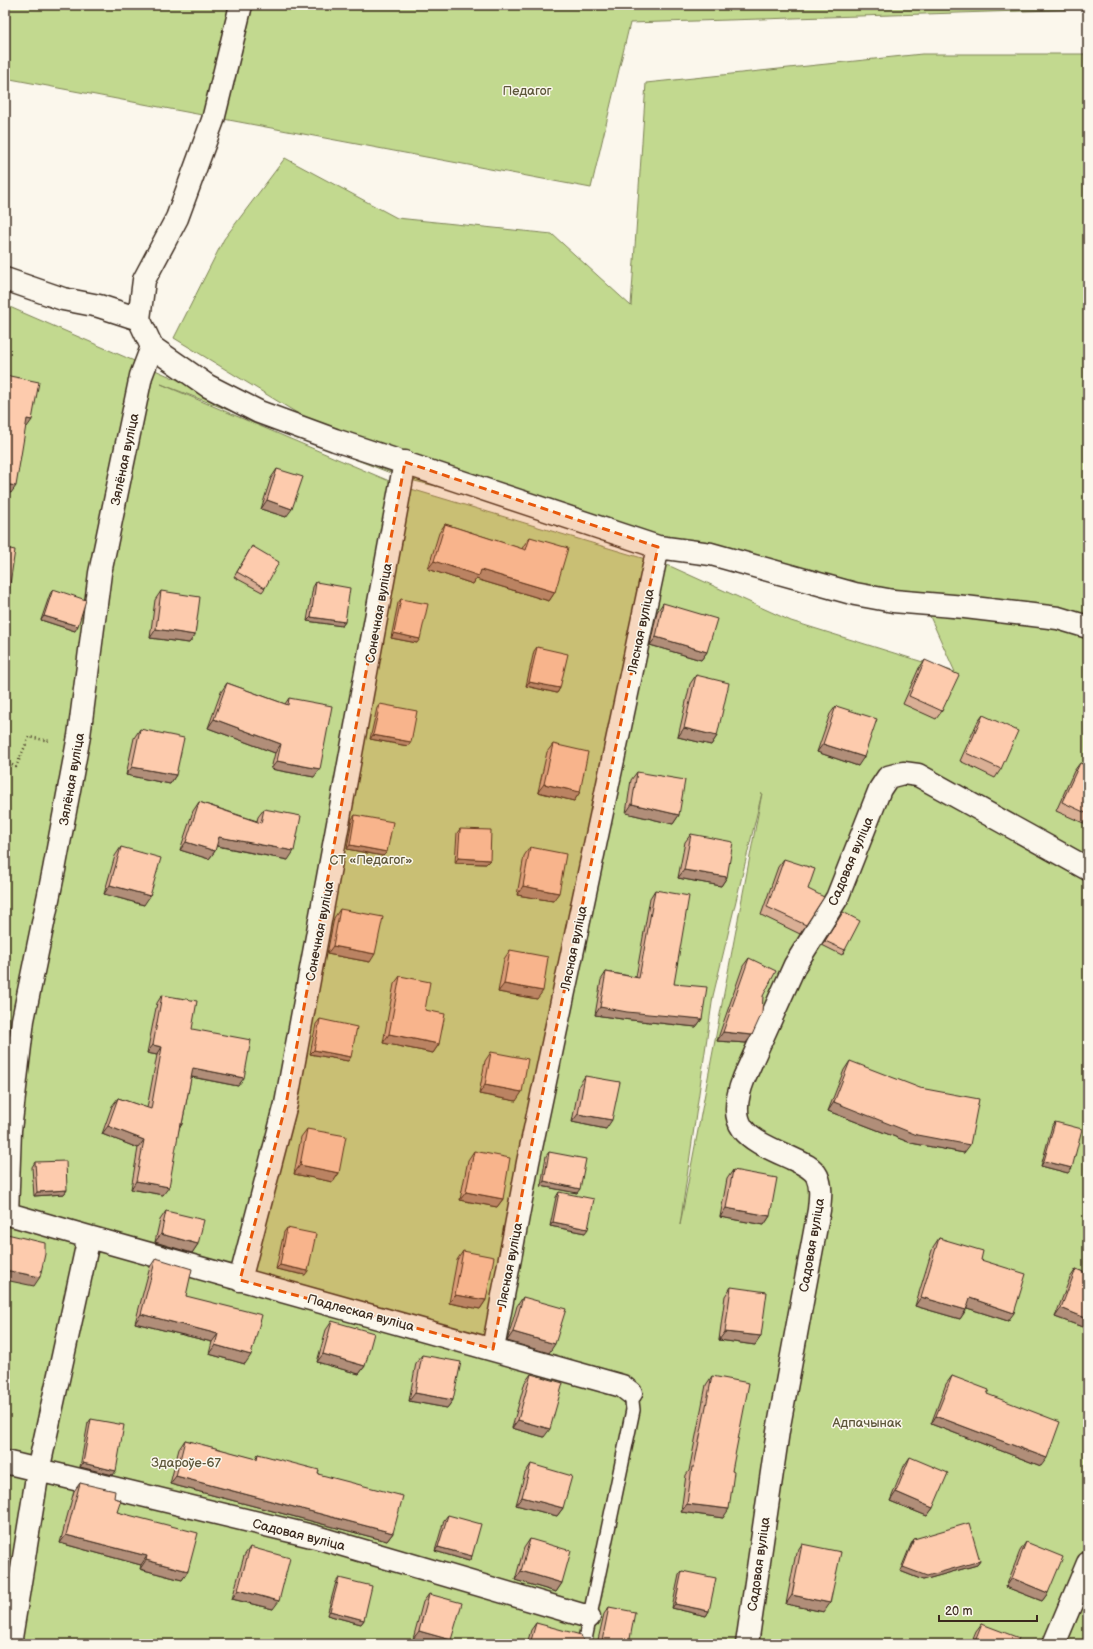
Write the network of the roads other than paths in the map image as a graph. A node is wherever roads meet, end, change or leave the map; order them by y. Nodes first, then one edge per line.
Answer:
1 (241, 5) edge
2 (5, 279) edge
3 (139, 319) junction
4 (152, 347) junction
5 (405, 462) junction
6 (658, 547) junction
7 (1088, 627) edge
8 (1088, 869) edge
9 (6, 1214) edge
10 (89, 1237) junction
11 (240, 1280) junction
12 (493, 1349) junction
13 (631, 1393) joint
14 (5, 1462) edge
15 (38, 1471) junction
16 (1088, 1563) edge
17 (589, 1617) junction
18 (10, 1644) edge
19 (584, 1644) edge
20 (747, 1644) edge
21 (1054, 1644) edge

1 - 3 street
2 - 3 street
3 - 4 street
4 - 5 street
4 - 9 street, Зялёная вуліца
5 - 6 street
5 - 11 street, Сонечная вуліца
6 - 7 street
6 - 12 street, Лясная вуліца
8 - 20 street, Садовая вуліца
9 - 10 street, Падлеская вуліца
10 - 11 street, Падлеская вуліца
10 - 15 street
11 - 12 street, Падлеская вуліца
12 - 13 street, Падлеская вуліца
13 - 17 lane
14 - 15 street, Садовая вуліца
15 - 17 street, Садовая вуліца
15 - 18 street
16 - 21 street
17 - 19 lane

